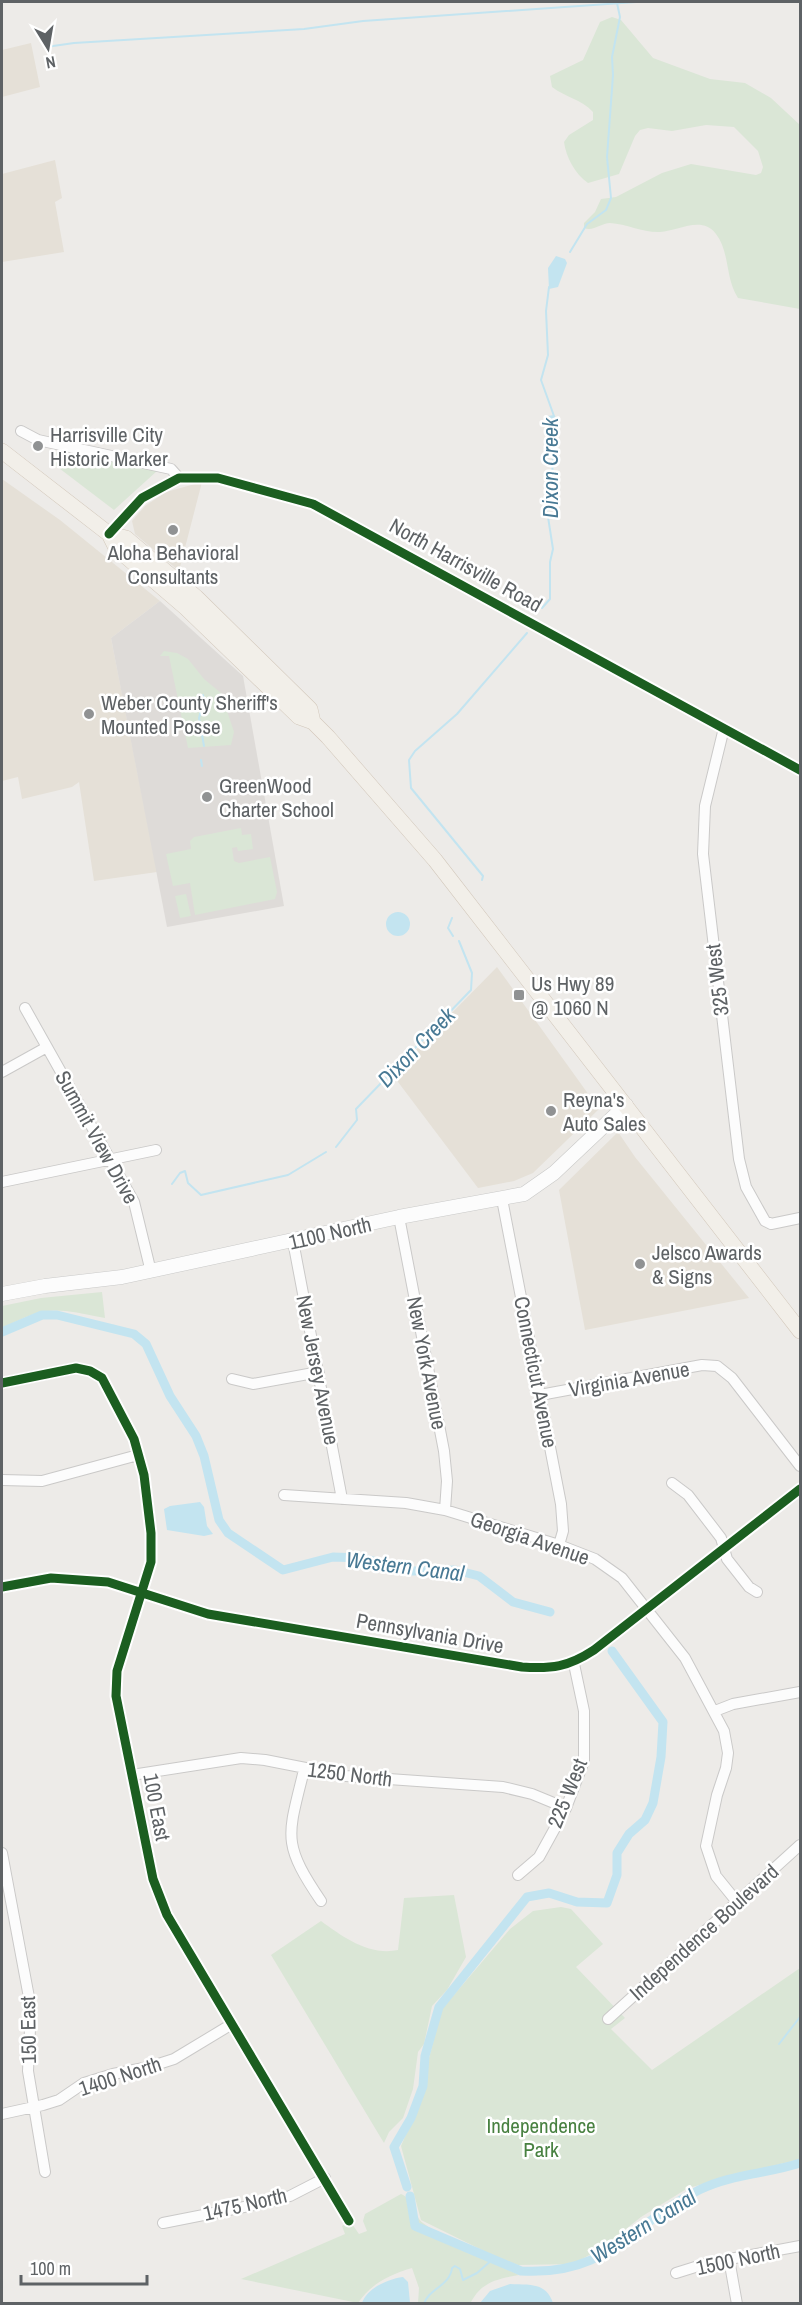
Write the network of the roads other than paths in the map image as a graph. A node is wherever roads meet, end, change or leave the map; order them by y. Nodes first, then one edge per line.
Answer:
1 (21, 431) dead end
2 (2, 451) edge
3 (178, 478) junction
4 (109, 534) junction
5 (724, 728) junction
6 (801, 770) edge
7 (25, 1008) dead end
8 (47, 1047) junction
9 (2, 1072) edge
10 (626, 1105) junction
11 (156, 1150) dead end
12 (111, 1159) junction
13 (2, 1182) edge
14 (502, 1199) junction
15 (399, 1217) junction
16 (801, 1218) edge
17 (293, 1242) junction
18 (150, 1272) junction
19 (2, 1294) edge
20 (801, 1331) edge
21 (319, 1372) junction
22 (232, 1379) dead end
23 (2, 1383) edge
24 (540, 1395) junction
25 (138, 1455) junction
26 (801, 1466) edge
27 (2, 1480) edge
28 (672, 1483) dead end
29 (801, 1490) edge
30 (284, 1495) dead end
31 (342, 1499) junction
32 (445, 1510) junction
33 (559, 1545) junction
34 (724, 1549) junction
35 (2, 1587) edge
36 (757, 1592) dead end
37 (143, 1593) junction
38 (648, 1608) junction
39 (574, 1664) junction
40 (801, 1692) edge
41 (715, 1711) junction
42 (304, 1770) junction
43 (132, 1775) junction
44 (566, 1808) junction
45 (801, 1845) edge
46 (2, 1853) edge
47 (518, 1875) dead end
48 (321, 1901) dead end
49 (737, 1902) junction
50 (608, 2019) dead end
51 (232, 2024) junction
52 (33, 2108) junction
53 (2, 2114) edge
54 (45, 2172) dead end
55 (325, 2178) junction
56 (349, 2221) dead end
57 (163, 2223) dead end
58 (801, 2246) edge
59 (729, 2259) junction
60 (676, 2273) dead end
61 (737, 2304) edge

1 - 3 street, North Harrisville Road
2 - 4 main road
3 - 4 street, North Harrisville Road
3 - 5 street, North Harrisville Road
4 - 10 main road
5 - 6 street, North Harrisville Road
5 - 16 street, 325 West
7 - 8 street, Summit View Drive
8 - 9 street
8 - 12 street, Summit View Drive
10 - 14 street, 1100 North
10 - 20 main road
11 - 12 street
12 - 13 street
12 - 18 street, Summit View Drive
14 - 15 street, 1100 North
14 - 24 street, Connecticut Avenue
15 - 17 street, 1100 North
15 - 32 street, New York Avenue
17 - 18 street, 1100 North
17 - 21 street, New Jersey Avenue
18 - 19 street, 1100 North
21 - 22 street
21 - 31 street, New Jersey Avenue
23 - 25 street, 100 East
24 - 26 street, Virginia Avenue
24 - 33 street, Connecticut Avenue
25 - 27 street
25 - 37 street, 100 East
28 - 34 street
29 - 34 street, Pennsylvania Drive
30 - 31 street, Georgia Avenue
31 - 32 street, Georgia Avenue
32 - 33 street, Georgia Avenue
33 - 38 street, Georgia Avenue
34 - 36 street
34 - 38 street, Pennsylvania Drive
35 - 37 street, Pennsylvania Drive
37 - 39 street, Pennsylvania Drive
37 - 43 street, 100 East
38 - 39 street, Pennsylvania Drive
38 - 41 street, Georgia Avenue
39 - 44 street, 225 West
40 - 41 street
41 - 49 street, Georgia Avenue
42 - 43 street, 1250 North
42 - 44 street, 1250 North
42 - 48 street
43 - 51 street, 100 East
44 - 47 street, 225 West
45 - 49 street, Independence Boulevard
46 - 52 street, 150 East
49 - 50 street, Independence Boulevard
51 - 52 street, 1400 North
51 - 55 street, 100 East
52 - 53 street, 1400 North
52 - 54 street, 150 East
55 - 56 street, 100 East
55 - 57 street, 1475 North
58 - 59 street, 1500 North
59 - 60 street, 1500 North
59 - 61 street

